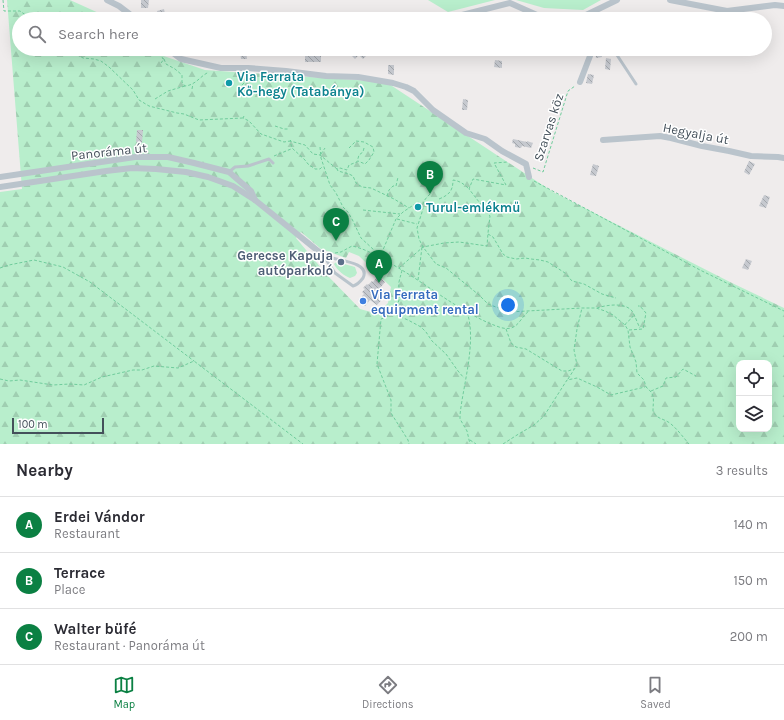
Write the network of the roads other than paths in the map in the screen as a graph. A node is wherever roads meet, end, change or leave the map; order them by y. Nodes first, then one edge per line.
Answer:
1 (107, 0) edge
2 (617, 0) edge
3 (670, 0) edge
4 (784, 6) edge
5 (127, 12) edge
6 (474, 12) edge
7 (530, 12) edge
8 (595, 12) edge
9 (178, 56) edge
10 (590, 56) edge
11 (618, 56) edge
12 (580, 82) road end
13 (636, 84) dead end
14 (602, 140) dead end
15 (784, 158) edge
16 (273, 164) dead end
17 (229, 172) junction
18 (530, 176) road end
19 (0, 177) edge
20 (0, 187) edge
21 (255, 200) junction
22 (323, 255) junction

1 - 5 street
2 - 8 street
3 - 4 street
6 - 7 street
9 - 18 street
10 - 12 street
11 - 13 lane
14 - 15 street, Hegyalja út
16 - 17 lane
17 - 19 street, Panoráma út
17 - 21 street, Panoráma út
20 - 21 street, Panoráma út
21 - 22 street, Panoráma út
22 - 22 lane

